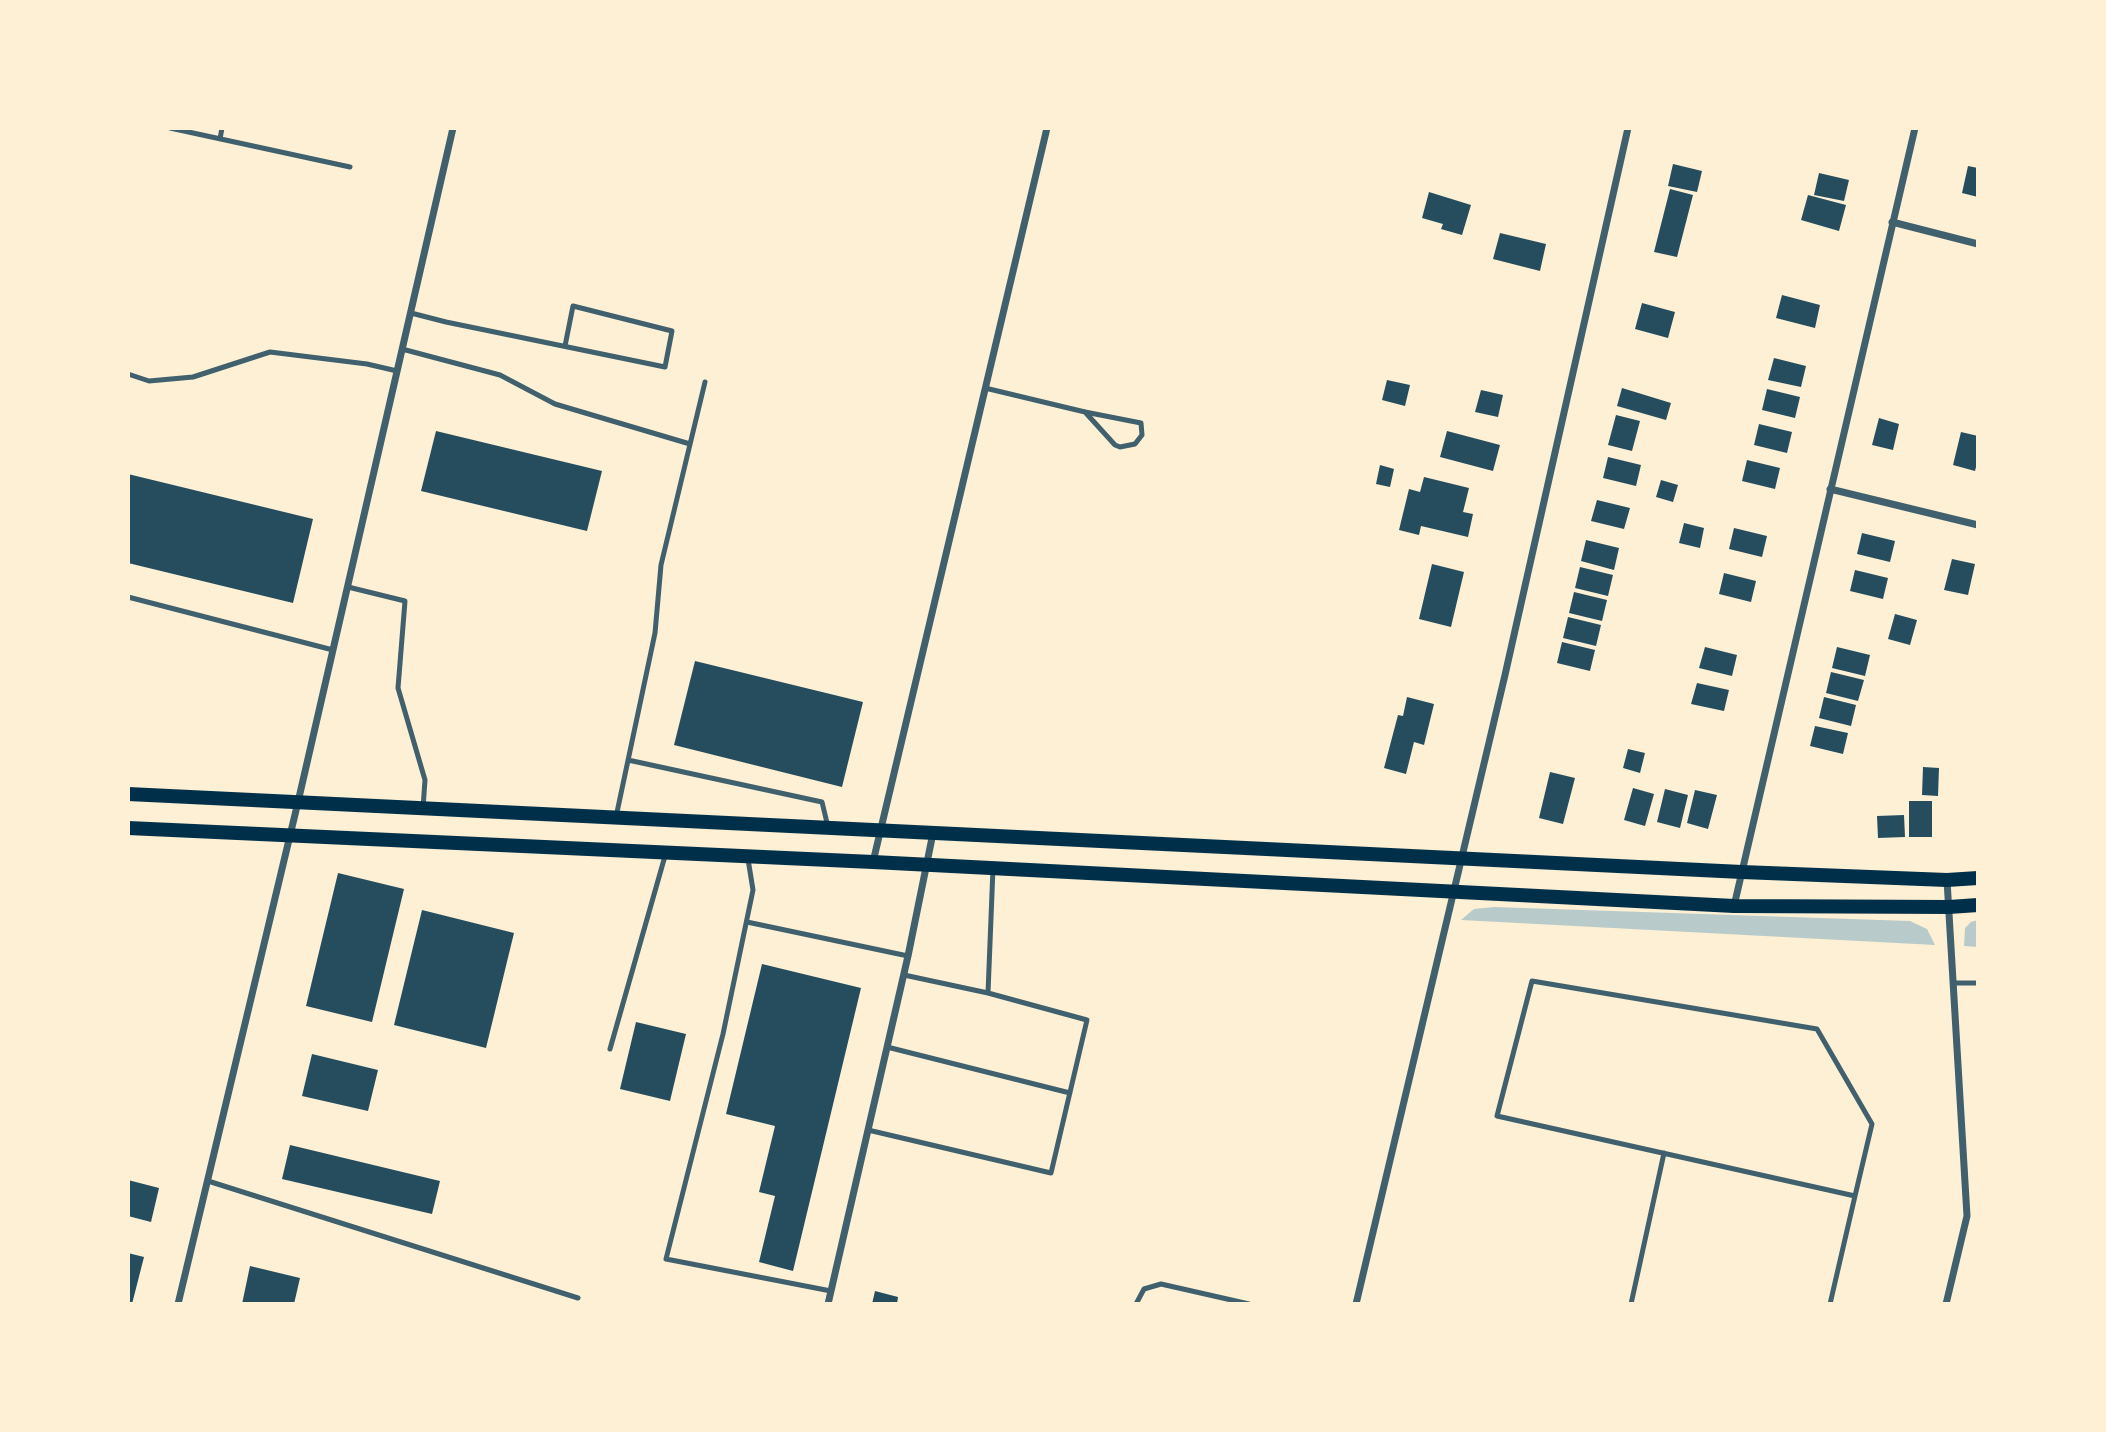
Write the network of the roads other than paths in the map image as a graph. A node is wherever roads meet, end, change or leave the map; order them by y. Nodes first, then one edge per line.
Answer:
1 (170, 128) edge
2 (222, 128) edge
3 (453, 128) edge
4 (1047, 128) edge
5 (1628, 128) edge
6 (1915, 128) edge
7 (220, 139) junction
8 (350, 167) dead end
9 (1892, 222) junction
10 (1978, 244) edge
11 (411, 313) junction
12 (565, 346) junction
13 (402, 349) junction
14 (397, 371) junction
15 (128, 374) edge
16 (705, 382) dead end
17 (985, 388) junction
18 (1085, 412) junction
19 (690, 444) junction
20 (1830, 489) junction
21 (1978, 525) edge
22 (348, 587) junction
23 (128, 597) edge
24 (333, 650) junction
25 (628, 760) junction
26 (128, 794) edge
27 (299, 802) junction
28 (423, 808) junction
29 (616, 817) junction
30 (828, 827) junction
31 (128, 828) edge
32 (880, 829) junction
33 (933, 832) junction
34 (290, 836) junction
35 (665, 853) junction
36 (748, 856) junction
37 (1461, 858) junction
38 (873, 862) junction
39 (927, 865) junction
40 (993, 868) junction
41 (1742, 872) junction
42 (1978, 878) edge
43 (1947, 880) junction
44 (1454, 890) junction
45 (1734, 905) junction
46 (1978, 905) edge
47 (1949, 907) junction
48 (747, 922) junction
49 (908, 956) junction
50 (904, 975) junction
51 (1953, 983) junction
52 (1978, 983) edge
53 (988, 993) junction
54 (887, 1047) junction
55 (610, 1049) dead end
56 (1070, 1093) junction
57 (868, 1129) junction
58 (1664, 1153) junction
59 (208, 1181) junction
60 (1855, 1196) junction
61 (831, 1291) junction
62 (578, 1298) dead end
63 (178, 1304) edge
64 (828, 1304) edge
65 (1136, 1304) edge
66 (1249, 1304) edge
67 (1356, 1304) edge
68 (1631, 1304) edge
69 (1830, 1304) edge
70 (1945, 1304) edge

1 - 7 lane
2 - 7 lane
3 - 11 street
4 - 17 street
5 - 37 street
6 - 9 street
7 - 8 lane
9 - 10 street
9 - 20 street
11 - 12 lane
11 - 13 street
12 - 12 lane
13 - 14 street
13 - 19 lane
14 - 15 lane
14 - 22 street
16 - 19 lane
17 - 18 lane
17 - 32 street
18 - 18 lane
19 - 25 lane
20 - 21 street
20 - 41 street
22 - 24 street
22 - 28 lane
23 - 24 lane
24 - 27 street
25 - 29 lane
25 - 30 lane
26 - 27 main road
27 - 28 main road
27 - 34 street
28 - 29 main road
29 - 30 main road
30 - 32 main road
31 - 34 main road
32 - 33 main road
32 - 38 street
33 - 37 main road
33 - 39 street
34 - 35 main road
34 - 59 street
35 - 36 main road
35 - 55 lane
36 - 38 main road
36 - 48 lane
37 - 41 main road
37 - 44 street
38 - 39 main road
39 - 40 main road
39 - 49 street
40 - 44 main road
40 - 53 lane
41 - 43 main road
41 - 45 street
42 - 43 main road
43 - 47 street
44 - 45 main road
44 - 67 street
45 - 47 main road
46 - 47 main road
47 - 51 street
48 - 49 lane
48 - 61 lane
49 - 50 street
50 - 53 lane
50 - 54 street
51 - 52 lane
51 - 70 street
53 - 56 lane
54 - 56 lane
54 - 57 street
56 - 57 lane
57 - 61 street
58 - 60 lane
58 - 60 lane
58 - 68 lane
59 - 62 lane
59 - 63 street
60 - 69 lane
61 - 64 street
65 - 66 lane

